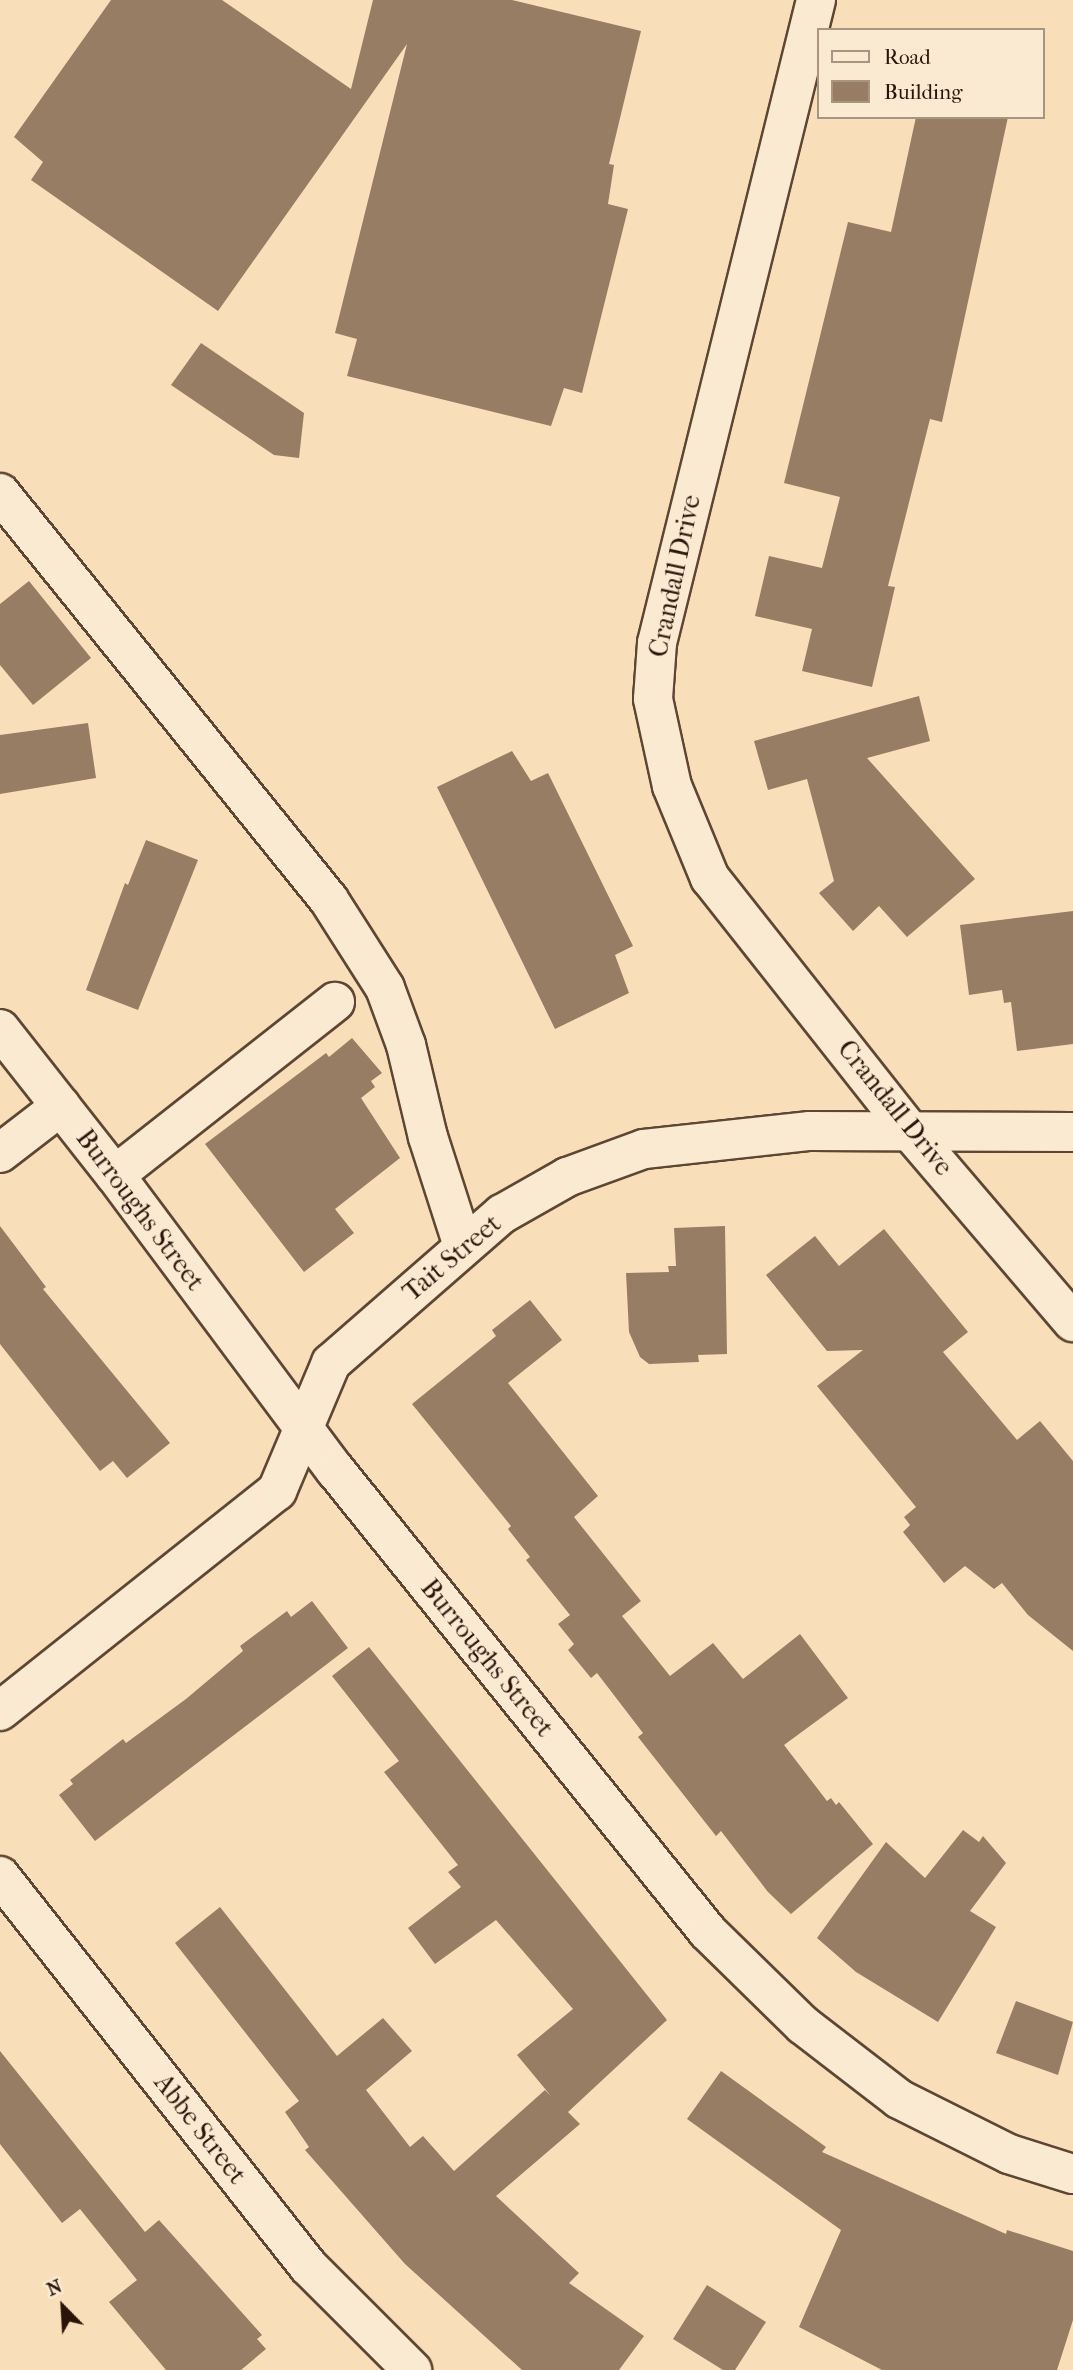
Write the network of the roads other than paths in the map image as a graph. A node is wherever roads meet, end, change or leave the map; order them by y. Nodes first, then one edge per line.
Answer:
1 (816, 0) edge
2 (0, 492) edge
3 (335, 1002) dead end
4 (0, 1029) edge
5 (61, 1105) junction
6 (908, 1129) junction
7 (1073, 1132) edge
8 (0, 1153) edge
9 (116, 1175) junction
10 (463, 1246) junction
11 (1073, 1322) edge
12 (306, 1432) junction
13 (0, 1711) edge
14 (0, 1876) edge
15 (1073, 2174) edge
16 (412, 2370) edge

1 - 6 street, Crandall Drive
2 - 10 street
3 - 9 street
4 - 5 street, Burroughs Street
5 - 8 street
5 - 9 street, Burroughs Street
6 - 7 street, Tait Street
6 - 10 street, Tait Street
6 - 11 street, Crandall Drive
9 - 12 street, Burroughs Street
10 - 12 street, Tait Street
12 - 13 street, Tait Street
12 - 15 street, Burroughs Street
14 - 16 street, Abbe Street

